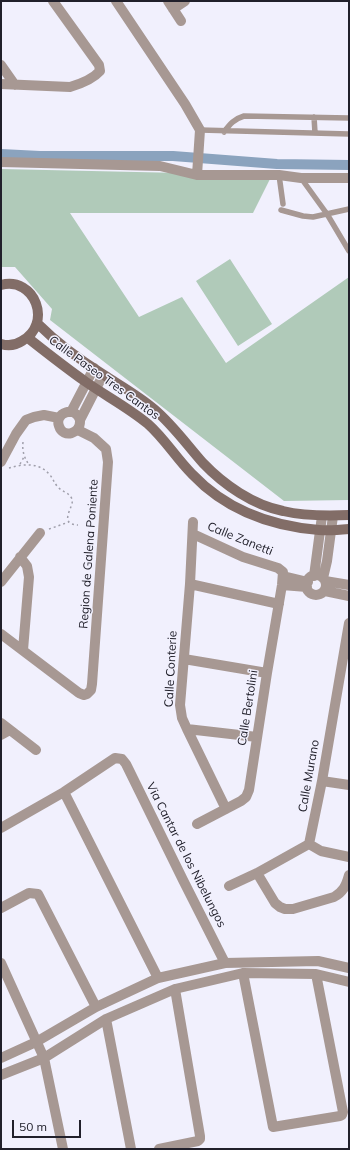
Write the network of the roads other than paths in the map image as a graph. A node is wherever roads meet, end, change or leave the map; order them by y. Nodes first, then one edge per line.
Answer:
1 (53, 1) edge
2 (116, 1) edge
3 (185, 1) edge
4 (170, 5) edge
5 (180, 21) dead end
6 (1, 65) edge
7 (1, 84) edge
8 (15, 85) junction
9 (314, 117) junction
10 (349, 118) edge
11 (224, 132) junction
12 (315, 133) junction
13 (199, 134) junction
14 (349, 134) edge
15 (1, 162) edge
16 (197, 175) junction
17 (279, 175) junction
18 (301, 178) junction
19 (349, 178) edge
20 (349, 209) edge
21 (327, 214) junction
22 (349, 251) edge
23 (1, 285) edge
24 (37, 323) junction
25 (28, 338) junction
26 (2, 347) edge
27 (94, 368) junction
28 (104, 375) junction
29 (86, 382) junction
30 (96, 388) junction
31 (71, 412) junction
32 (59, 418) junction
33 (79, 425) junction
34 (5, 465) edge
35 (349, 515) edge
36 (322, 516) junction
37 (333, 516) junction
38 (193, 522) dead end
39 (320, 530) junction
40 (331, 530) junction
41 (349, 530) edge
42 (40, 533) road end
43 (193, 534) junction
44 (20, 557) junction
45 (281, 576) junction
46 (1, 582) edge
47 (317, 582) junction
48 (190, 584) junction
49 (349, 585) edge
50 (349, 596) edge
51 (279, 604) junction
52 (349, 623) edge
53 (1, 634) edge
54 (23, 650) junction
55 (184, 659) junction
56 (266, 673) junction
57 (1, 723) edge
58 (187, 729) junction
59 (5, 732) edge
60 (257, 737) junction
61 (36, 750) dead end
62 (322, 781) junction
63 (349, 785) edge
64 (64, 792) junction
65 (226, 809) junction
66 (197, 824) dead end
67 (1, 828) edge
68 (310, 844) junction
69 (349, 857) edge
70 (258, 873) junction
71 (349, 875) edge
72 (229, 886) dead end
73 (1, 908) edge
74 (1, 963) edge
75 (226, 963) junction
76 (349, 968) edge
77 (243, 973) junction
78 (316, 974) junction
79 (158, 978) junction
80 (349, 982) edge
81 (175, 989) junction
82 (96, 1007) junction
83 (106, 1019) junction
84 (36, 1042) junction
85 (1, 1058) edge
86 (44, 1058) junction
87 (1, 1075) edge
88 (63, 1149) edge
89 (131, 1149) edge
90 (160, 1149) edge

1 - 8 street
2 - 13 street
3 - 4 street
4 - 5 street
6 - 8 street
7 - 8 street
9 - 10 lane
9 - 11 lane
9 - 12 lane
11 - 12 lane
11 - 13 lane
12 - 14 lane
13 - 16 street
15 - 16 street
16 - 17 street
17 - 18 street
17 - 21 lane
18 - 19 street
18 - 21 lane
20 - 21 lane
21 - 22 lane
23 - 24 street
24 - 25 street
24 - 27 street, Calle Paseo Tres Cantos
25 - 26 street
25 - 29 street, Calle Paseo Tres Cantos
27 - 28 street, Calle Paseo Tres Cantos
27 - 29 street
28 - 30 street
28 - 36 street, Calle Paseo Tres Cantos
29 - 30 street, Calle Paseo Tres Cantos
29 - 31 street
30 - 33 street
30 - 39 street, Calle Paseo Tres Cantos
31 - 32 street
31 - 33 street
32 - 33 street
32 - 34 street
33 - 54 street, Region de Galena Poniente
35 - 37 street, Calle Paseo Tres Cantos
36 - 37 street, Calle Paseo Tres Cantos
36 - 39 street
37 - 40 street
38 - 43 street, Calle Conterie
39 - 40 street, Calle Paseo Tres Cantos
39 - 47 street
40 - 41 street, Calle Paseo Tres Cantos
40 - 47 street
42 - 44 street
43 - 45 street, Calle Zanetti
43 - 48 street, Calle Conterie
44 - 46 street
44 - 54 street
45 - 47 street
45 - 51 street, Calle Bertolini
47 - 49 street
47 - 50 street
48 - 51 street
48 - 55 street, Calle Conterie
51 - 56 street, Calle Bertolini
52 - 62 street, Calle Murano
53 - 54 street
55 - 56 street
55 - 58 street, Calle Conterie
56 - 60 street, Calle Bertolini
57 - 59 street
58 - 60 street
58 - 65 street, Calle Conterie
59 - 61 street
60 - 65 street, Calle Bertolini
62 - 63 street
62 - 68 street, Calle Murano
64 - 67 street
64 - 75 street, Via Cantar de los Nibelungos
64 - 79 street
65 - 66 street, Calle Bertolini
68 - 69 street
68 - 70 street
70 - 71 street
70 - 72 street
73 - 82 street
74 - 84 street
75 - 76 street
75 - 79 street
77 - 78 street
77 - 78 street
77 - 81 street
78 - 80 street
79 - 82 street
81 - 83 street
81 - 90 street
82 - 84 street
83 - 86 street
83 - 89 street
84 - 85 street
84 - 86 street
86 - 87 street
86 - 88 street

